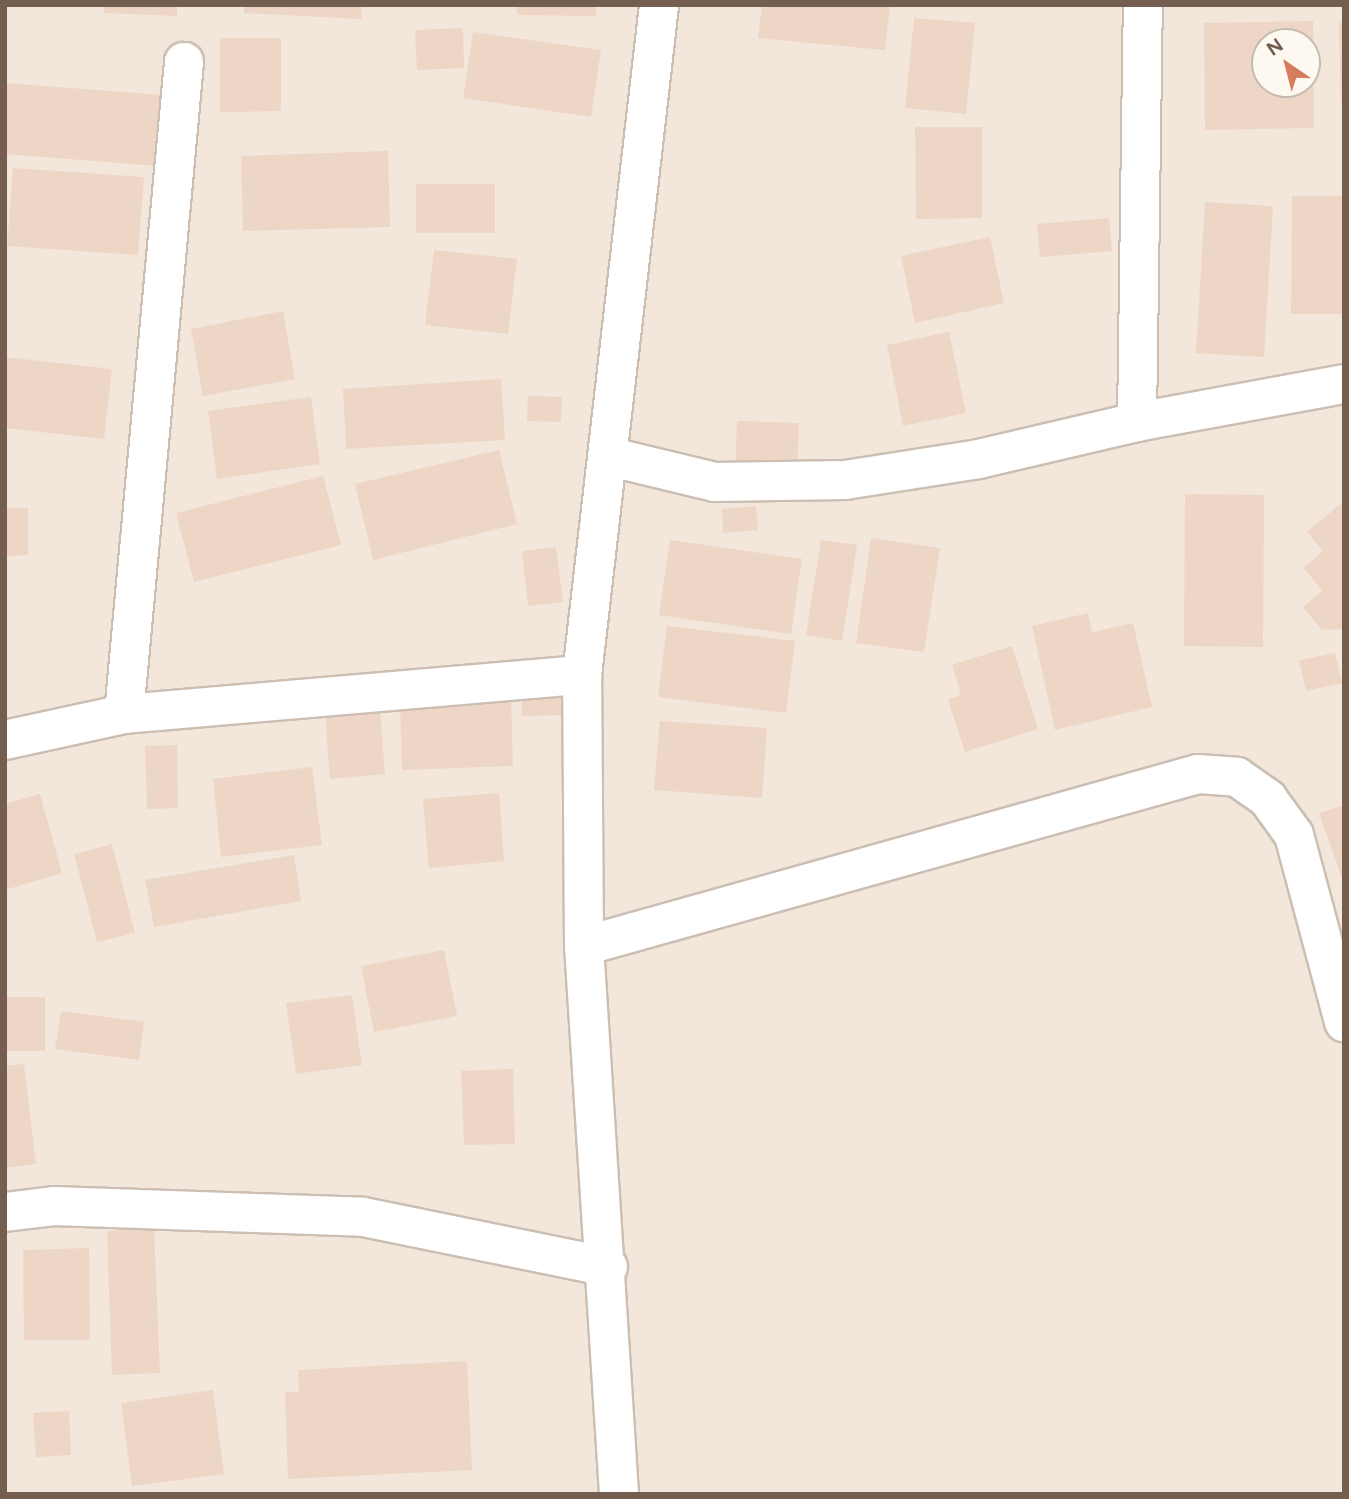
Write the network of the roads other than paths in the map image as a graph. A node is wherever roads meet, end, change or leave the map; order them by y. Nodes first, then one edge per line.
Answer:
1 (659, 5) edge
2 (1143, 5) edge
3 (184, 62) dead end
4 (1344, 384) edge
5 (1137, 422) junction
6 (607, 456) junction
7 (582, 675) junction
8 (124, 715) junction
9 (5, 740) edge
10 (584, 947) junction
11 (1344, 1022) edge
12 (5, 1212) edge
13 (608, 1267) junction
14 (619, 1494) edge

1 - 6 street
2 - 5 street
3 - 8 street
4 - 5 street
5 - 6 street
6 - 7 street
7 - 8 street
7 - 10 street
8 - 9 street
10 - 11 street
10 - 13 street
12 - 13 street
13 - 14 street

